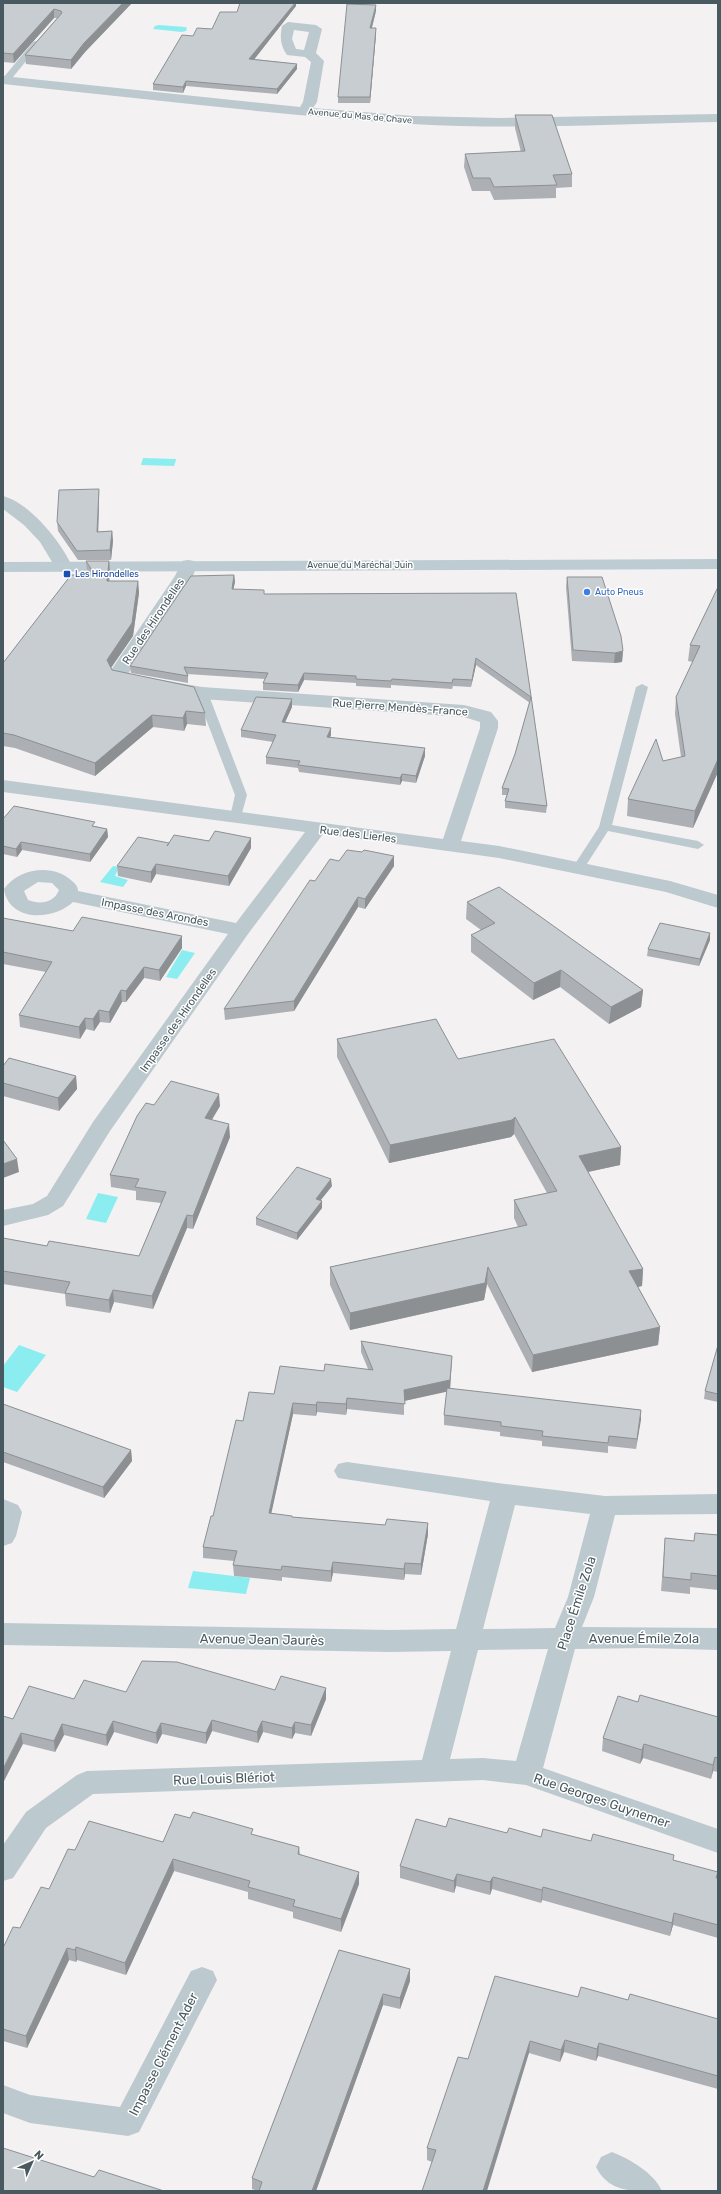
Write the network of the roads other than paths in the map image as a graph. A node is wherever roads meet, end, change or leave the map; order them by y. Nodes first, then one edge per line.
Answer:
1 (41, 39) edge
2 (309, 54) dead end
3 (4, 81) edge
4 (304, 111) junction
5 (718, 118) edge
6 (3, 501) edge
7 (718, 564) edge
8 (188, 565) junction
9 (64, 566) junction
10 (3, 567) edge
11 (642, 687) dead end
12 (202, 693) junction
13 (3, 786) edge
14 (236, 817) junction
15 (606, 827) junction
16 (317, 829) junction
17 (698, 845) dead end
18 (450, 846) junction
19 (579, 867) junction
20 (69, 895) dead end
21 (715, 904) edge
22 (242, 930) junction
23 (3, 1218) edge
24 (347, 1470) dead end
25 (505, 1494) junction
26 (718, 1504) edge
27 (605, 1506) junction
28 (3, 1509) edge
29 (3, 1536) edge
30 (3, 1634) edge
31 (468, 1639) junction
32 (521, 1639) joint
33 (564, 1639) junction
34 (718, 1639) edge
35 (483, 1769) joint
36 (433, 1771) junction
37 (527, 1774) junction
38 (718, 1840) edge
39 (3, 1869) edge
40 (202, 1980) dead end
41 (3, 2099) edge
42 (612, 2167) dead end
43 (646, 2191) edge

1 - 3 lane
2 - 4 street
3 - 4 street, Avenue du Mas de Chave
4 - 5 street, Avenue du Mas de Chave
6 - 9 street
7 - 8 main road, Avenue du Maréchal Juin
8 - 9 main road, Avenue du Maréchal Juin
8 - 12 street, Rue des Hirondelles
9 - 10 main road, Avenue du Maréchal Juin
11 - 15 lane
12 - 14 lane
12 - 18 street, Rue Pierre Mendès-France
13 - 14 street, Rue des Lierles
14 - 16 street, Rue des Lierles
15 - 17 lane
15 - 19 lane
16 - 18 street, Rue des Lierles
16 - 22 street, Impasse des Hirondelles
18 - 19 street, Rue des Lierles
19 - 21 street, Rue des Lierles
20 - 22 street, Impasse des Arondes
22 - 23 street, Impasse des Hirondelles
24 - 25 street
25 - 27 street
25 - 31 street
26 - 27 street
27 - 33 street, Place Émile Zola
28 - 29 street
30 - 31 street, Avenue Jean Jaurès
31 - 32 street, Avenue Jean Jaurès
31 - 36 street
32 - 33 street, Avenue Émile Zola
33 - 34 street, Avenue Émile Zola
33 - 37 street, Place Émile Zola
35 - 36 street, Rue Louis Blériot
35 - 37 street, Rue Georges Guynemer
36 - 39 street, Rue Louis Blériot
37 - 38 street, Rue Georges Guynemer
40 - 41 street, Impasse Clément Ader
42 - 43 street

